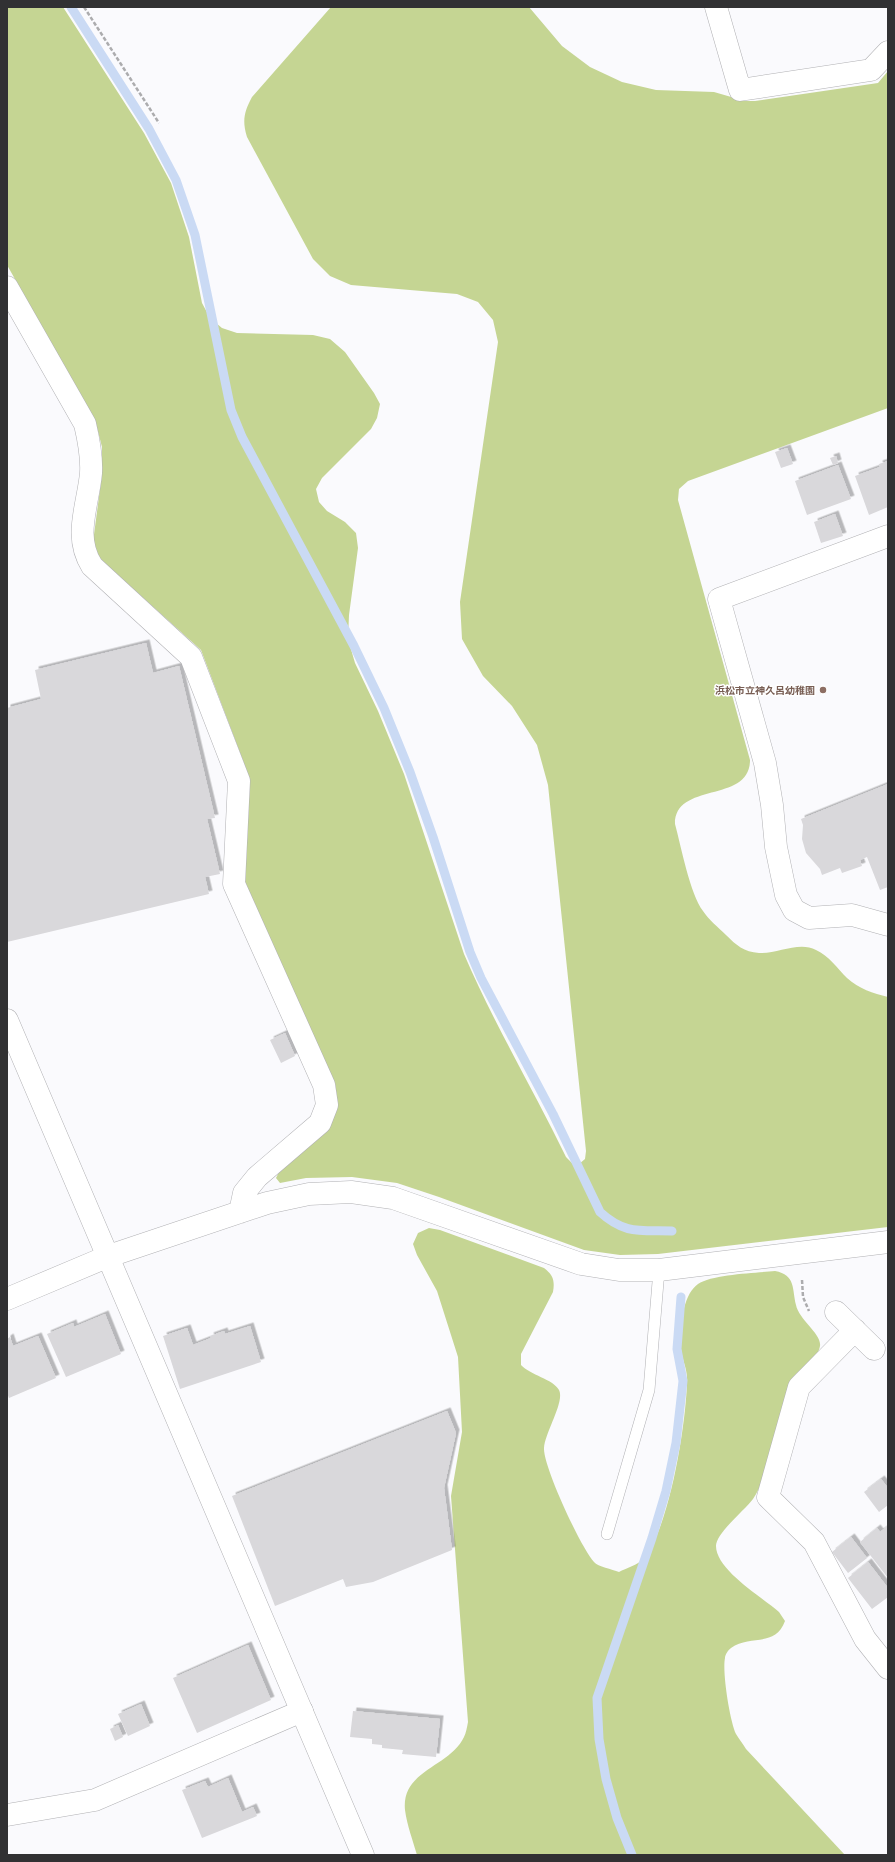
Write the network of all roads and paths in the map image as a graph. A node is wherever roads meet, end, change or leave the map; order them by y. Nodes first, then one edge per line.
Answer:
1 (84, 7) edge
2 (716, 7) edge
3 (888, 52) edge
4 (159, 124) dead end
5 (7, 287) edge
6 (888, 536) edge
7 (888, 925) edge
8 (7, 1020) edge
9 (240, 1212) junction
10 (888, 1242) edge
11 (109, 1256) junction
12 (658, 1270) junction
13 (7, 1299) edge
14 (836, 1312) dead end
15 (855, 1330) junction
16 (874, 1349) dead end
17 (607, 1534) dead end
18 (888, 1668) edge
19 (302, 1711) junction
20 (7, 1815) edge
21 (363, 1855) edge

1 - 4 path
2 - 3 street
5 - 9 street
6 - 7 street
8 - 11 street
9 - 11 street
9 - 12 street
10 - 12 street
11 - 13 street
11 - 19 street
12 - 17 lane
14 - 15 street
15 - 16 street
15 - 18 street
19 - 20 street
19 - 21 street

